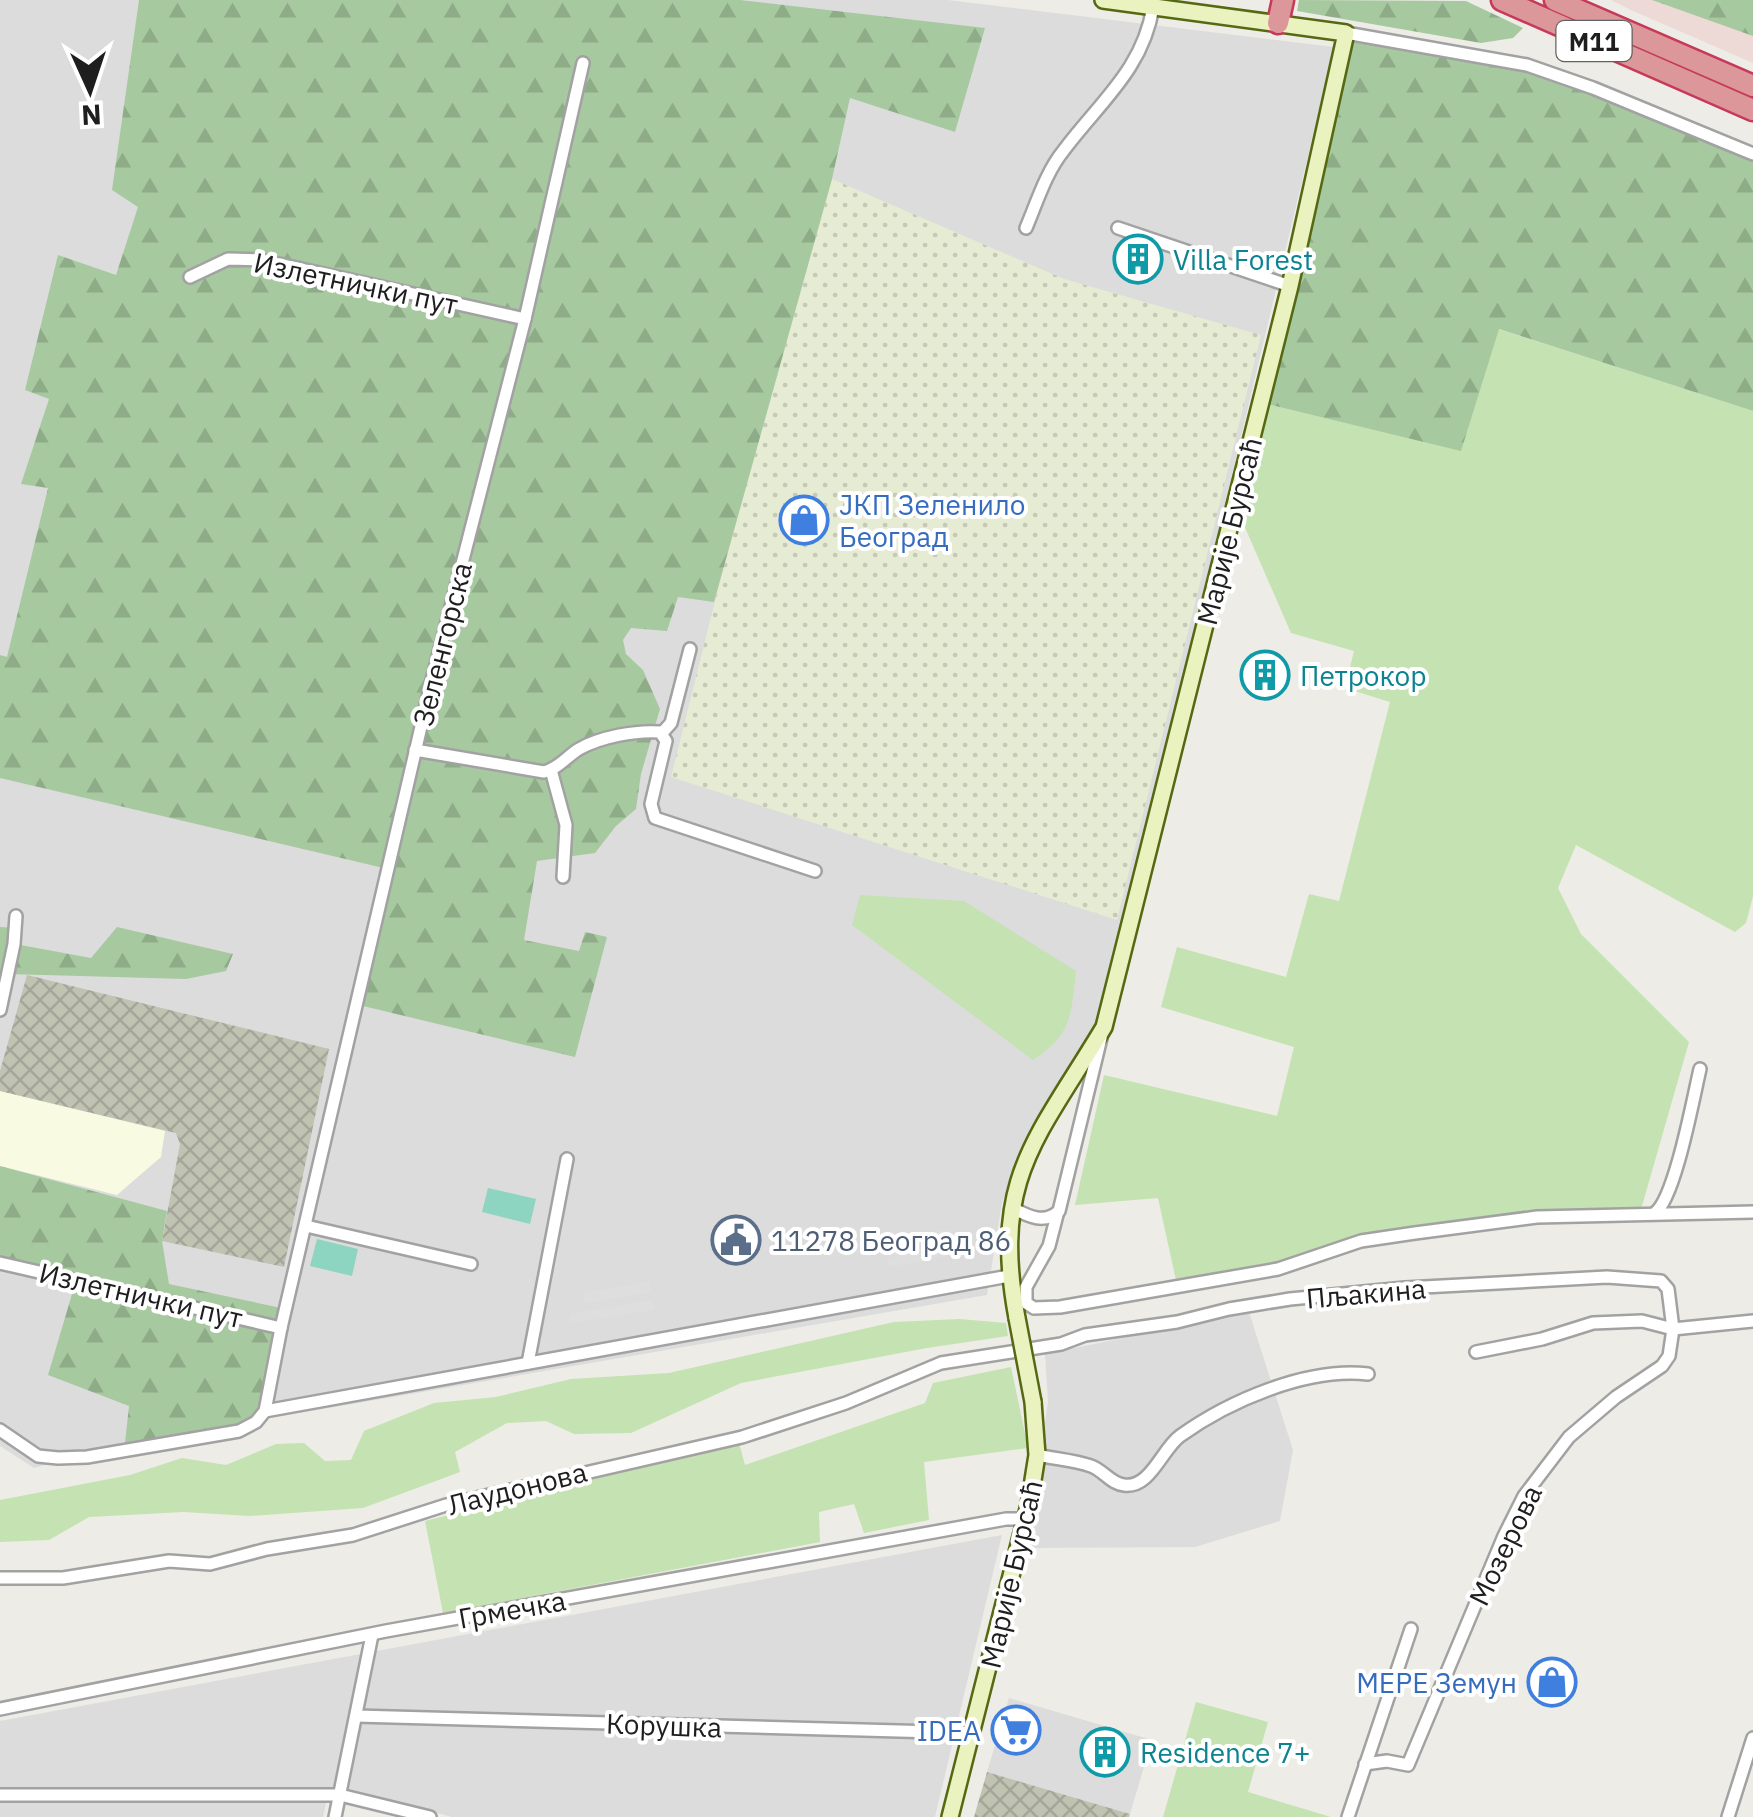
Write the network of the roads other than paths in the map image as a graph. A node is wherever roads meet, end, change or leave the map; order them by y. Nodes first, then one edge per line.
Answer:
1 (1103, 0) edge
2 (1282, 0) edge
3 (1502, 0) edge
4 (1555, 0) edge
5 (1153, 6) junction
6 (1278, 22) junction
7 (1346, 33) junction
8 (583, 63) dead end
9 (1753, 86) edge
10 (1753, 110) edge
11 (1753, 154) edge
12 (1026, 228) dead end
13 (1118, 228) dead end
14 (190, 277) dead end
15 (1290, 286) junction
16 (525, 319) junction
17 (690, 649) dead end
18 (662, 733) junction
19 (415, 750) junction
20 (551, 770) junction
21 (815, 871) dead end
22 (564, 876) dead end
23 (16, 916) dead end
24 (0, 1010) edge
25 (1104, 1027) junction
26 (1700, 1069) dead end
27 (567, 1159) dead end
28 (1012, 1208) junction
29 (1753, 1212) edge
30 (1655, 1213) junction
31 (1057, 1215) junction
32 (306, 1226) junction
33 (0, 1263) edge
34 (471, 1264) dead end
35 (1009, 1276) junction
36 (1753, 1321) edge
37 (281, 1328) junction
38 (1674, 1330) junction
39 (1024, 1350) joint
40 (1476, 1352) dead end
41 (528, 1363) junction
42 (1368, 1374) dead end
43 (265, 1411) junction
44 (0, 1430) edge
45 (1038, 1455) junction
46 (1025, 1519) junction
47 (0, 1578) edge
48 (1412, 1628) dead end
49 (372, 1635) junction
50 (0, 1709) edge
51 (356, 1716) junction
52 (972, 1734) junction
53 (1753, 1738) edge
54 (1365, 1764) junction
55 (0, 1795) edge
56 (340, 1795) junction
57 (335, 1817) edge
58 (430, 1817) edge
59 (950, 1817) edge
60 (1348, 1817) edge
61 (1728, 1817) edge

1 - 5 street
2 - 6 highway
3 - 10 highway, M11
4 - 9 highway, M11
5 - 6 street
5 - 12 street
6 - 7 street
7 - 11 street
7 - 15 street, Марије Бурсаћ
8 - 16 street, Зеленгорска
13 - 15 street
14 - 16 street, Излетнички пут
15 - 25 street, Марије Бурсаћ
16 - 19 street, Зеленгорска
17 - 18 street
18 - 20 street
18 - 21 street
19 - 20 street
19 - 32 street, Зеленгорска
20 - 22 street
23 - 24 street
25 - 28 street, Марије Бурсаћ
25 - 31 street, Марије Бурсаћ
26 - 30 street
27 - 41 street
28 - 31 street
28 - 35 street, Марије Бурсаћ
29 - 30 street
30 - 31 street, Марије Бурсаћ
32 - 34 street
32 - 37 street, Зеленгорска
33 - 37 street, Излетнички пут
35 - 41 street
35 - 45 street, Марије Бурсаћ, bridge
36 - 38 street
37 - 43 street, Зеленгорска
38 - 39 street, Пљакина
38 - 40 street
38 - 54 street, Мозерова
39 - 47 street, Лаудонова
41 - 43 street
42 - 45 street
43 - 44 street
45 - 46 street, Марије Бурсаћ
46 - 49 street, Грмечка
46 - 52 street, Марије Бурсаћ
48 - 54 street
49 - 50 street, Грмечка
49 - 51 street
51 - 52 street, Корушка
51 - 56 street
52 - 59 street, Марије Бурсаћ
53 - 61 street
54 - 60 street
55 - 56 street
56 - 57 street
56 - 58 street

